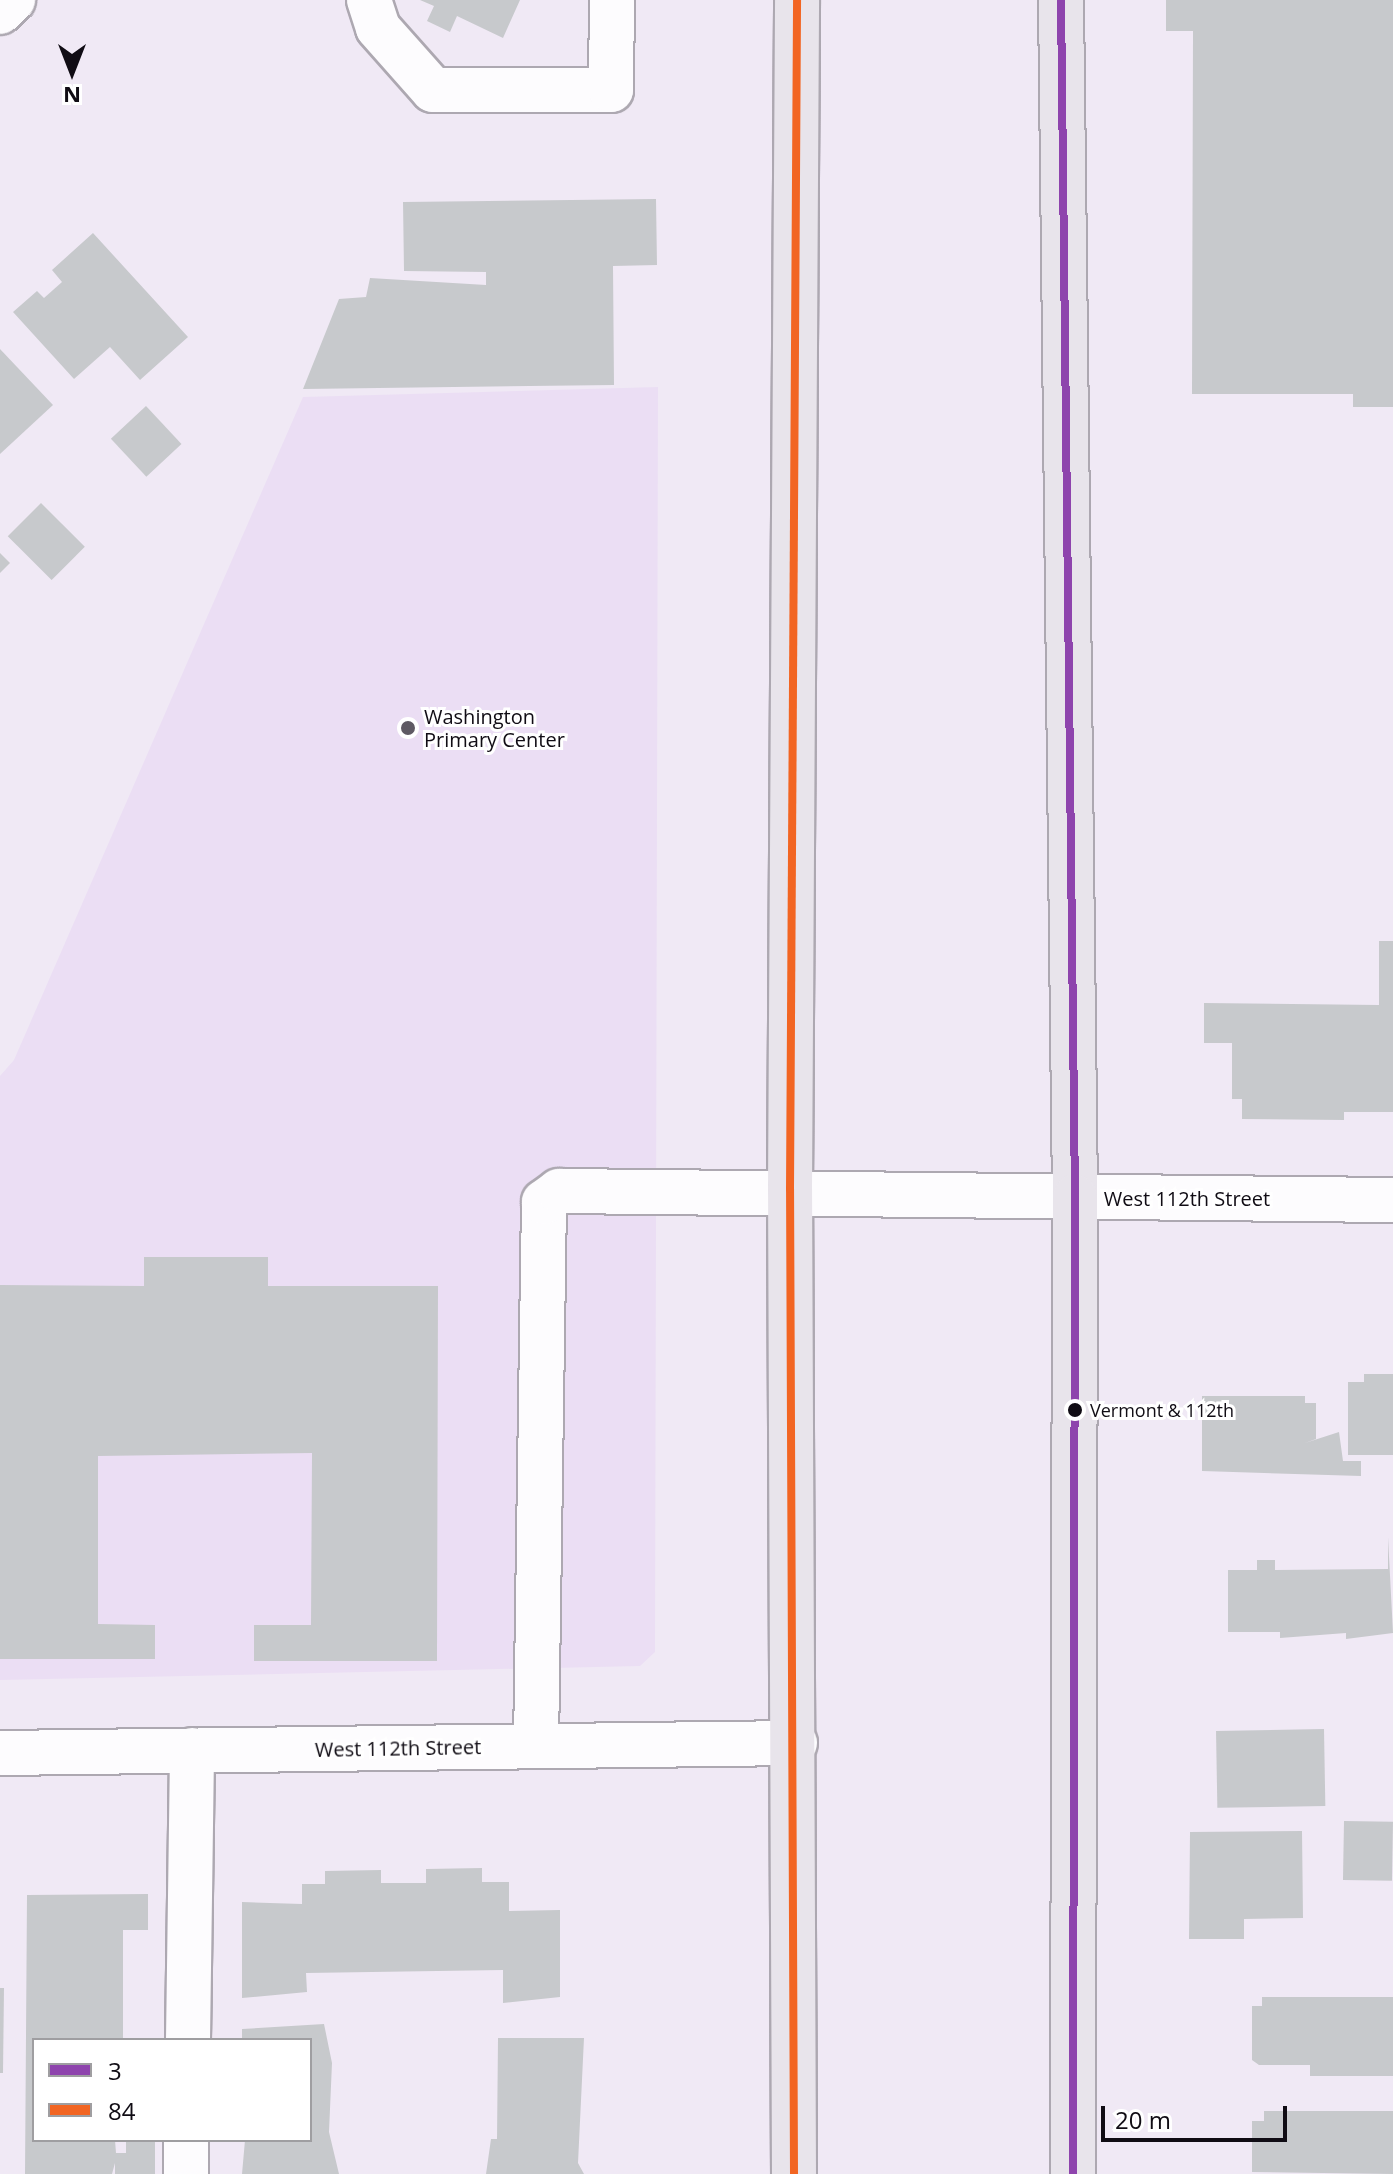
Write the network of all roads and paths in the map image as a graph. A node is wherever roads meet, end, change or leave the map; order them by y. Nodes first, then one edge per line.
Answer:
1 (13, 0) edge
2 (369, 0) edge
3 (612, 0) edge
4 (797, 0) edge
5 (1061, 0) edge
6 (0, 12) edge
7 (790, 1189) junction
8 (1075, 1197) junction
9 (1393, 1200) edge
10 (795, 1743) junction
11 (536, 1746) junction
12 (192, 1750) junction
13 (0, 1753) edge
14 (188, 2038) edge
15 (186, 2142) edge
16 (186, 2174) edge
17 (794, 2174) edge
18 (1073, 2174) edge

1 - 6 street
2 - 3 street
4 - 7 main road
5 - 8 main road
7 - 8 street, West 112th Street
7 - 10 main road
7 - 11 street, West 112th Street
8 - 9 street, West 112th Street
8 - 18 main road
10 - 11 street, West 112th Street
10 - 17 main road
11 - 12 street, West 112th Street
12 - 13 street, West 112th Street
12 - 14 street
15 - 16 street

